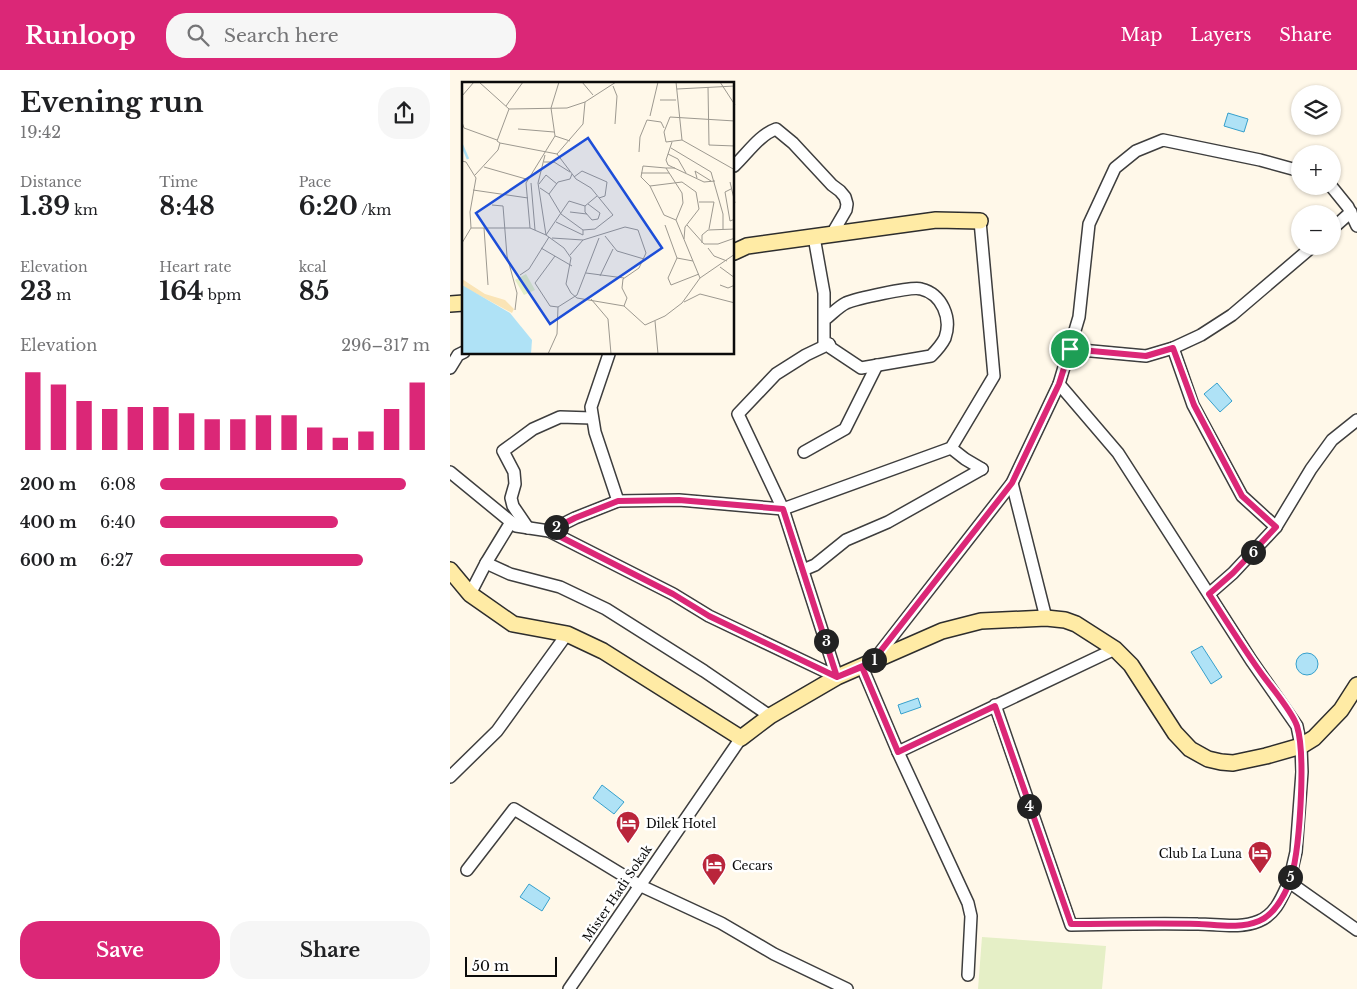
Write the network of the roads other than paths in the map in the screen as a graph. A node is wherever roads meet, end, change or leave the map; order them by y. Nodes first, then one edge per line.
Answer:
1 (735, 165) edge
2 (1291, 169) edge
3 (1338, 195) edge
4 (1350, 212) junction
5 (1341, 220) edge
6 (980, 221) joint
7 (1357, 226) edge
8 (832, 234) junction
9 (814, 237) junction
10 (735, 252) edge
11 (1302, 255) edge
12 (824, 320) junction
13 (829, 344) junction
14 (1173, 348) junction
15 (1070, 349) junction
16 (462, 353) edge
17 (609, 355) edge
18 (877, 365) junction
19 (450, 368) edge
20 (1059, 384) junction
21 (592, 418) junction
22 (1357, 420) edge
23 (951, 448) junction
24 (804, 452) dead end
25 (450, 472) edge
26 (1012, 483) junction
27 (618, 501) junction
28 (783, 509) junction
29 (512, 522) junction
30 (1276, 527) junction
31 (528, 528) junction
32 (549, 531) junction
33 (486, 563) junction
34 (803, 570) junction
35 (451, 572) edge
36 (470, 594) junction
37 (1209, 594) junction
38 (1046, 618) junction
39 (567, 634) junction
40 (1115, 649) junction
41 (867, 664) junction
42 (837, 677) junction
43 (1357, 685) edge
44 (995, 706) junction
45 (770, 716) junction
46 (741, 738) junction
47 (1301, 746) junction
48 (898, 752) junction
49 (450, 777) edge
50 (467, 870) dead end
51 (1289, 882) junction
52 (639, 885) junction
53 (1357, 930) edge
54 (968, 976) dead end
55 (568, 989) edge
56 (847, 989) edge

1 - 8 street
2 - 15 street
3 - 4 street
4 - 5 street
4 - 7 street
6 - 8 street
6 - 23 street
8 - 9 street
9 - 10 street
9 - 12 street
11 - 14 street
12 - 13 street
12 - 18 street
13 - 18 street
13 - 28 street
14 - 15 street
14 - 30 street
15 - 20 street
16 - 19 street
17 - 21 street
18 - 24 street
20 - 26 street
20 - 37 street
21 - 27 street
21 - 31 street
22 - 30 street
23 - 28 street
23 - 34 street
25 - 29 street
26 - 38 street
26 - 41 street
27 - 28 street
27 - 32 street
28 - 34 street
29 - 31 street
29 - 33 street
30 - 37 street
31 - 32 street
32 - 42 street
33 - 36 street
33 - 45 street
34 - 42 street
35 - 36 street
36 - 39 street
37 - 47 street
38 - 40 street
38 - 41 street
39 - 46 street
39 - 49 street
40 - 44 street
40 - 47 street
41 - 42 street
41 - 48 street
42 - 45 street
43 - 47 street
44 - 48 street
44 - 51 street
45 - 46 street
46 - 52 street, Mister Hadi Sokak
47 - 51 street
48 - 54 street
50 - 52 street
51 - 53 street
52 - 55 street, Mister Hadi Sokak
52 - 56 street

